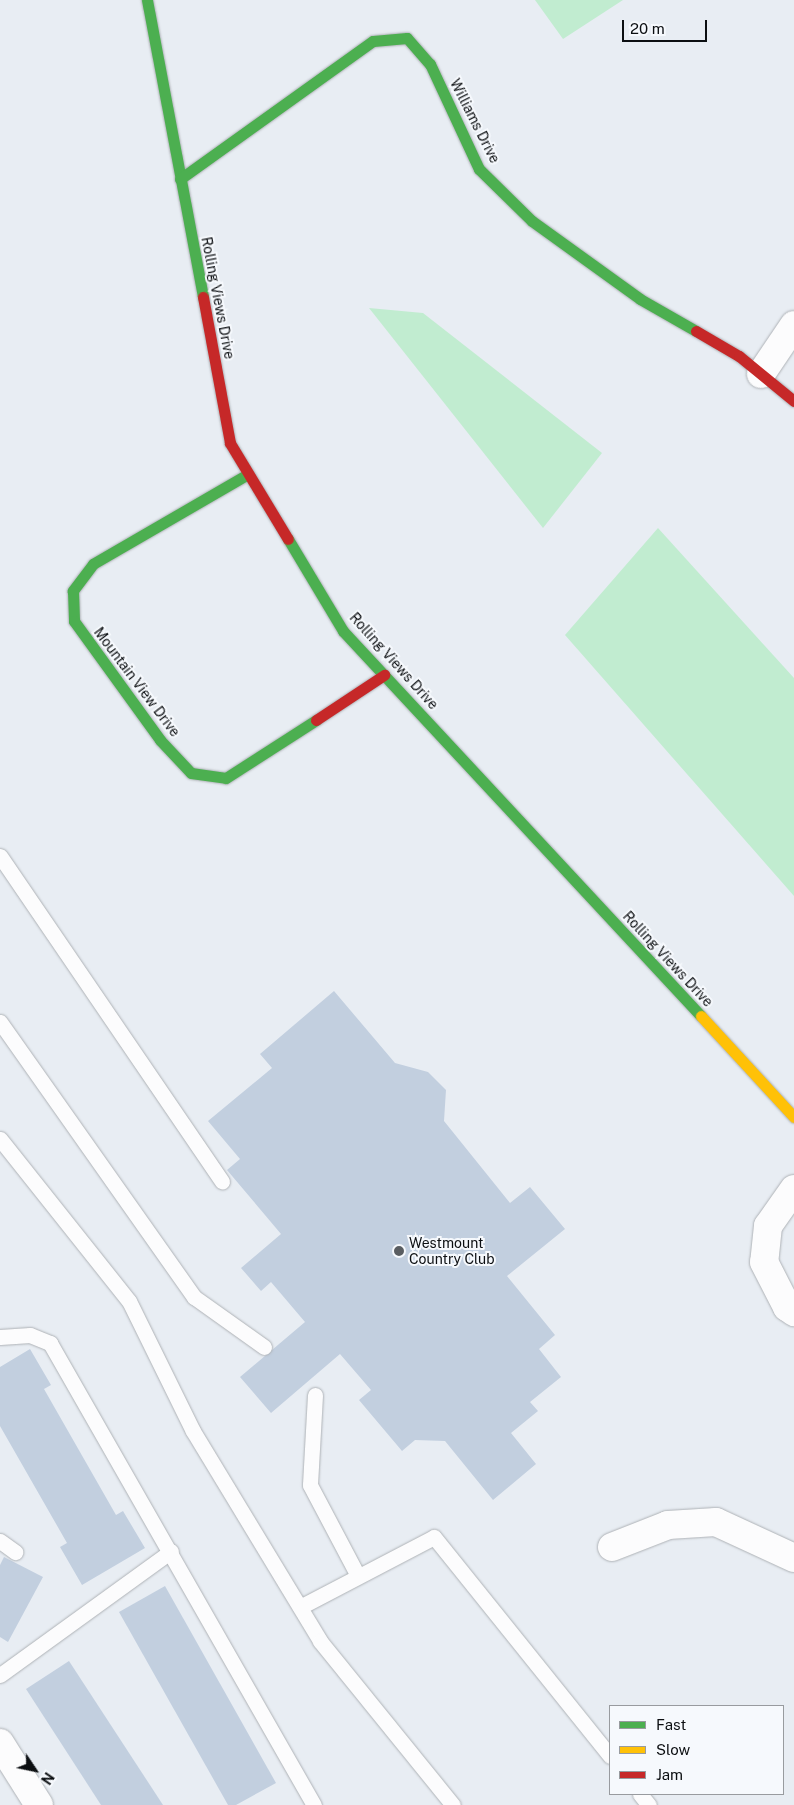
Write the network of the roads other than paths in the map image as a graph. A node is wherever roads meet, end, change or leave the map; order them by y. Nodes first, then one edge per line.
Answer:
1 (147, 0) edge
2 (180, 179) junction
3 (794, 325) edge
4 (761, 374) junction
5 (794, 401) edge
6 (248, 474) junction
7 (384, 675) junction
8 (0, 856) edge
9 (0, 1022) edge
10 (794, 1117) edge
11 (0, 1139) edge
12 (222, 1181) dead end
13 (794, 1189) edge
14 (794, 1312) edge
15 (0, 1337) edge
16 (264, 1347) dead end
17 (315, 1394) dead end
18 (0, 1541) edge
19 (612, 1547) dead end
20 (171, 1551) junction
21 (15, 1552) dead end
22 (794, 1558) edge
23 (358, 1576) junction
24 (300, 1607) junction
25 (0, 1675) edge
26 (0, 1743) edge
27 (609, 1755) edge
28 (641, 1795) edge
29 (39, 1805) edge
30 (314, 1805) edge
31 (453, 1805) edge
32 (649, 1805) edge

1 - 2 street, Rolling Views Drive
2 - 4 street, Williams Drive
2 - 6 street, Rolling Views Drive
3 - 4 street
4 - 5 street, Williams Drive
6 - 7 street, Rolling Views Drive
6 - 7 street, Mountain View Drive
7 - 10 street, Rolling Views Drive
8 - 12 lane
9 - 16 lane
11 - 24 lane
13 - 14 street
15 - 20 lane
17 - 23 lane
18 - 21 lane
19 - 22 street
20 - 25 lane
20 - 30 lane
23 - 24 lane
23 - 27 lane
24 - 31 lane
26 - 29 street
28 - 32 lane

